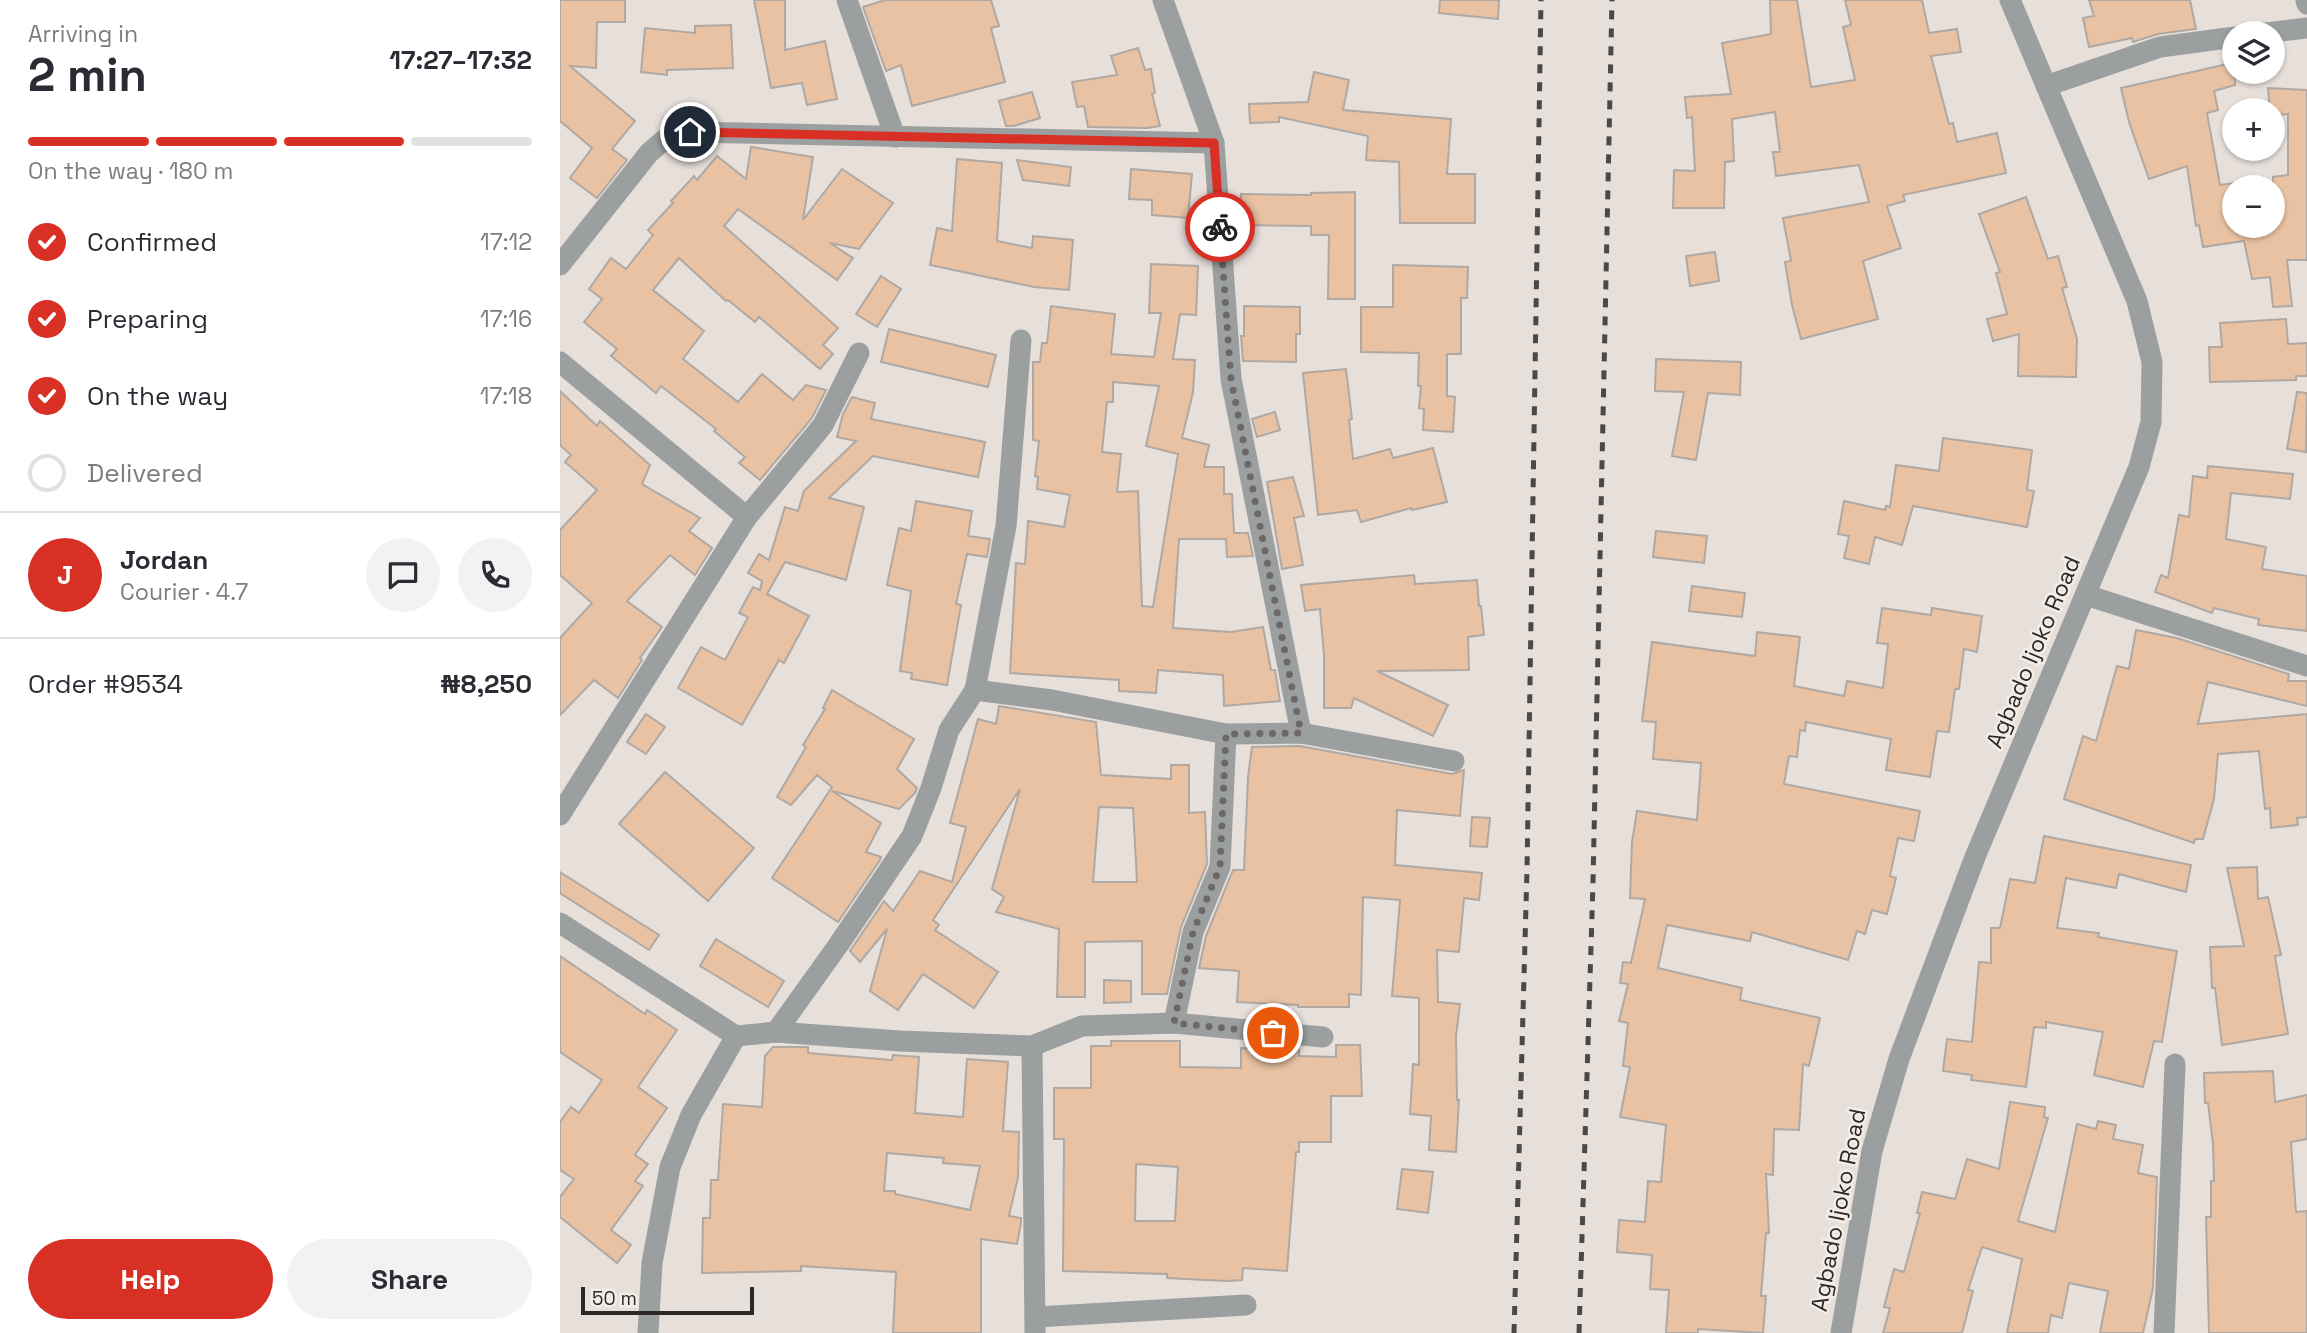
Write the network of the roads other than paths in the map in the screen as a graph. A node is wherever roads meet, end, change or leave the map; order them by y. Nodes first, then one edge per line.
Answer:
1 (847, 0) edge
2 (1163, 0) edge
3 (2010, 0) edge
4 (2307, 28) edge
5 (2285, 31) edge
6 (2222, 39) edge
7 (2046, 86) junction
8 (895, 137) junction
9 (1214, 143) junction
10 (560, 265) edge
11 (1021, 341) dead end
12 (859, 353) dead end
13 (560, 362) edge
14 (747, 517) junction
15 (2085, 595) junction
16 (2307, 666) edge
17 (975, 690) junction
18 (1301, 733) junction
19 (1226, 734) junction
20 (1454, 761) dead end
21 (560, 815) edge
22 (560, 923) edge
23 (1174, 1023) junction
24 (776, 1032) junction
25 (736, 1036) junction
26 (1323, 1037) dead end
27 (1032, 1046) junction
28 (2175, 1064) dead end
29 (1247, 1305) dead end
30 (1036, 1325) edge
31 (648, 1333) edge
32 (1841, 1333) edge
33 (2164, 1333) edge

1 - 8 street
2 - 9 street
3 - 7 street, Agbado Ijoko Road
4 - 5 street
6 - 7 street
7 - 15 street, Agbado Ijoko Road
8 - 9 street
8 - 10 street
9 - 18 street
11 - 17 street
12 - 14 street
13 - 14 street
14 - 21 street
15 - 16 street
15 - 32 street, Agbado Ijoko Road
17 - 19 street
17 - 24 street
18 - 19 street
18 - 20 street
19 - 23 street
22 - 25 street
23 - 26 street
23 - 27 street
24 - 25 street
24 - 27 street
25 - 31 street
27 - 30 street
28 - 33 street
29 - 30 street

